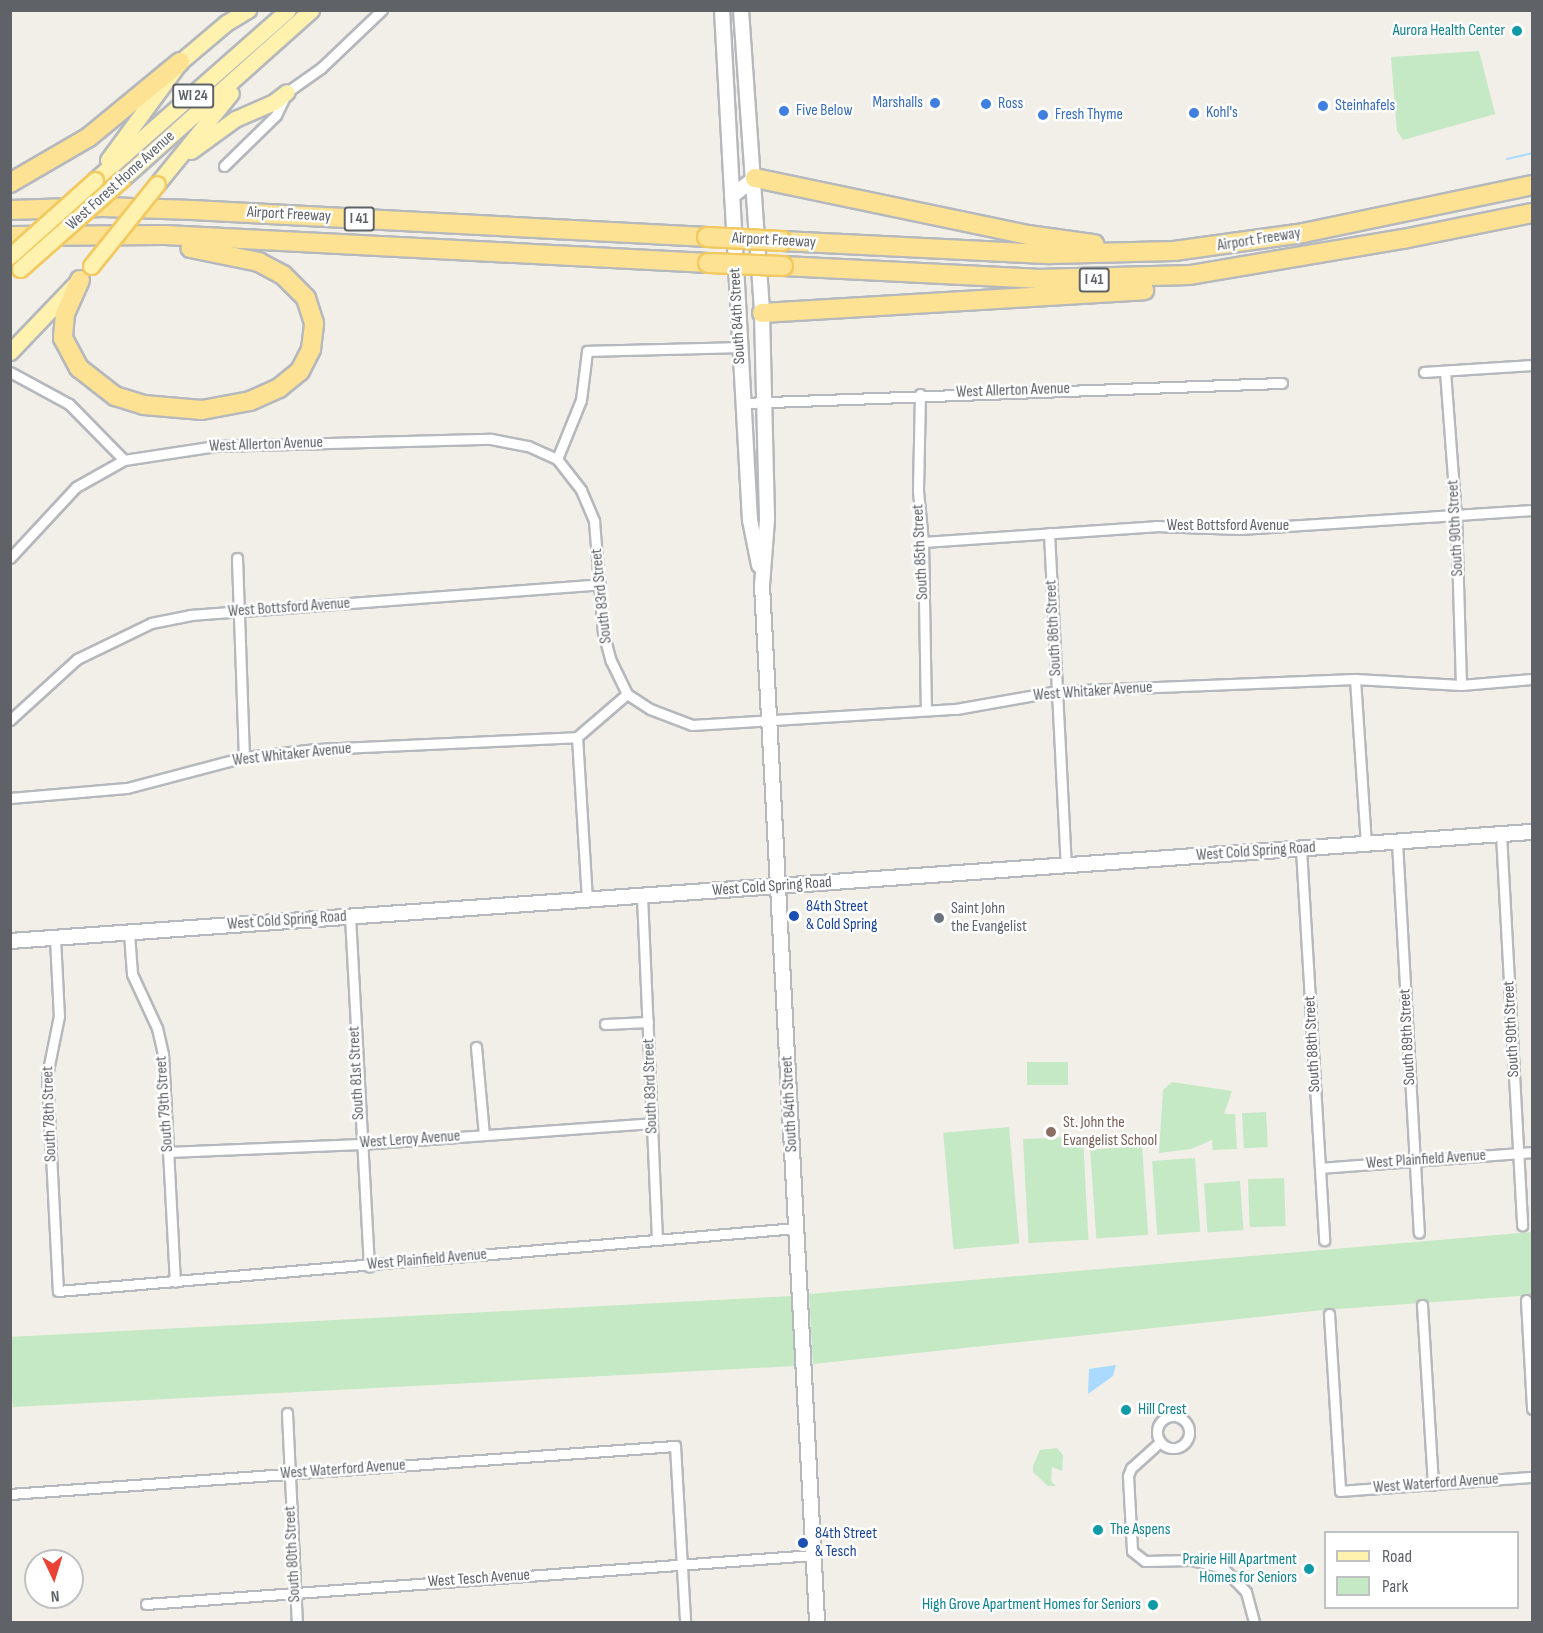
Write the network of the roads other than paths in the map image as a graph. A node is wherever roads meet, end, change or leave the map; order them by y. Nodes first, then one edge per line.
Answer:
1 (240, 10) edge
2 (248, 10) edge
3 (288, 10) edge
4 (311, 10) edge
5 (381, 10) edge
6 (722, 10) edge
7 (741, 10) edge
8 (226, 23) junction
9 (180, 62) junction
10 (245, 70) junction
11 (287, 92) junction
12 (172, 166) junction
13 (224, 166) dead end
14 (755, 178) junction
15 (95, 180) junction
16 (10, 183) edge
17 (1533, 185) edge
18 (732, 196) junction
19 (10, 210) edge
20 (1533, 213) edge
21 (127, 234) junction
22 (10, 236) edge
23 (1403, 239) junction
24 (1247, 243) junction
25 (10, 256) edge
26 (86, 273) junction
27 (15, 274) edge
28 (762, 313) junction
29 (739, 314) junction
30 (740, 347) junction
31 (10, 352) edge
32 (1533, 365) edge
33 (1445, 371) junction
34 (10, 372) edge
35 (1424, 372) dead end
36 (1282, 383) dead end
37 (920, 394) junction
38 (743, 403) junction
39 (765, 403) junction
40 (557, 459) junction
41 (124, 460) junction
42 (1533, 510) edge
43 (1456, 516) junction
44 (1049, 533) junction
45 (923, 542) junction
46 (10, 558) edge
47 (237, 558) dead end
48 (600, 584) junction
49 (762, 585) junction
50 (238, 611) junction
51 (1355, 679) junction
52 (1533, 679) edge
53 (1461, 685) junction
54 (1058, 692) junction
55 (627, 694) junction
56 (926, 710) junction
57 (10, 720) edge
58 (770, 723) junction
59 (577, 737) junction
60 (244, 757) junction
61 (10, 798) edge
62 (1533, 832) edge
63 (1501, 834) junction
64 (1397, 842) junction
65 (1366, 844) junction
66 (1300, 849) junction
67 (1066, 866) junction
68 (780, 886) junction
69 (642, 896) junction
70 (586, 900) junction
71 (350, 916) junction
72 (129, 933) junction
73 (55, 938) junction
74 (10, 941) edge
75 (648, 1022) junction
76 (605, 1024) dead end
77 (476, 1047) dead end
78 (652, 1123) junction
79 (484, 1135) junction
80 (361, 1144) junction
81 (168, 1152) junction
82 (1533, 1152) edge
83 (1518, 1153) junction
84 (1415, 1161) junction
85 (1320, 1168) junction
86 (1522, 1225) dead end
87 (796, 1228) junction
88 (1419, 1232) dead end
89 (657, 1239) junction
90 (1324, 1240) dead end
91 (369, 1266) junction
92 (175, 1282) junction
93 (58, 1291) joint
94 (1526, 1300) dead end
95 (1422, 1305) dead end
96 (1329, 1314) dead end
97 (1533, 1409) edge
98 (287, 1413) dead end
99 (1160, 1442) dead end
100 (289, 1474) junction
101 (1533, 1477) edge
102 (1433, 1485) junction
103 (10, 1494) edge
104 (813, 1555) junction
105 (682, 1565) junction
106 (295, 1593) junction
107 (146, 1604) dead end
108 (297, 1623) edge
109 (684, 1623) edge
110 (817, 1623) edge
111 (1254, 1623) edge

1 - 8 main road
2 - 8 main road
3 - 15 main road, West Forest Home Avenue / WI 24
4 - 10 main road, West Forest Home Avenue / WI 24
5 - 11 street
6 - 18 street, South 84th Street
7 - 14 street, South 84th Street
8 - 9 main road
9 - 15 main road
9 - 16 highway
10 - 12 main road
10 - 27 main road, West Forest Home Avenue / WI 24, bridge
11 - 12 main road
11 - 13 street
12 - 26 main road, bridge
14 - 18 street
14 - 24 highway
14 - 28 street, South 84th Street
15 - 25 main road, West Forest Home Avenue / WI 24, bridge
17 - 24 highway, Airport Freeway / I 41
18 - 29 street, South 84th Street
19 - 24 highway, Airport Freeway / I 41, bridge
20 - 23 highway, Airport Freeway / I 41
21 - 22 highway, Airport Freeway / I 41
21 - 23 highway, Airport Freeway / I 41, bridge
21 - 26 highway
23 - 28 highway
26 - 31 main road
28 - 29 street
28 - 39 street, South 84th Street
29 - 30 street, South 84th Street
30 - 38 street, South 84th Street
30 - 40 street
32 - 33 street
33 - 35 street
33 - 43 street, South 90th Street
34 - 41 street
36 - 37 street, West Allerton Avenue
37 - 39 street, West Allerton Avenue
37 - 45 street, South 85th Street
38 - 39 street, West Allerton Avenue
38 - 49 street, South 84th Street
39 - 49 street, South 84th Street
40 - 41 street, West Allerton Avenue
40 - 48 street, South 83rd Street
41 - 46 street, West Allerton Avenue
42 - 43 street, West Bottsford Avenue
43 - 44 street, West Bottsford Avenue
43 - 53 street, South 90th Street
44 - 45 street, West Bottsford Avenue
44 - 54 street, South 86th Street
45 - 56 street, South 85th Street
47 - 50 street
48 - 50 street, West Bottsford Avenue
48 - 55 street, South 83rd Street
49 - 58 street, South 84th Street
50 - 57 street, West Bottsford Avenue
50 - 60 street
51 - 53 street, West Whitaker Avenue
51 - 54 street, West Whitaker Avenue
51 - 65 street
52 - 53 street, West Whitaker Avenue
54 - 56 street, West Whitaker Avenue
54 - 67 street, South 86th Street
55 - 58 street, West Whitaker Avenue
55 - 59 street
56 - 58 street, West Whitaker Avenue
58 - 68 street, South 84th Street
59 - 60 street, West Whitaker Avenue
59 - 70 street
60 - 61 street, West Whitaker Avenue
62 - 63 street, West Cold Spring Road
63 - 64 street, West Cold Spring Road
63 - 83 street, South 90th Street
64 - 65 street, West Cold Spring Road
64 - 84 street, South 89th Street
65 - 66 street, West Cold Spring Road
66 - 67 street, West Cold Spring Road
66 - 85 street, South 88th Street
67 - 68 street, West Cold Spring Road
68 - 69 street, West Cold Spring Road
68 - 87 street, South 84th Street
69 - 70 street, West Cold Spring Road
69 - 75 street, South 83rd Street
70 - 71 street, West Cold Spring Road
71 - 72 street, West Cold Spring Road
71 - 80 street, South 81st Street
72 - 73 street, West Cold Spring Road
72 - 81 street, South 79th Street
73 - 74 street, West Cold Spring Road
73 - 93 street, South 78th Street
75 - 76 street
75 - 78 street, South 83rd Street
77 - 79 street
78 - 79 street, West Leroy Avenue
78 - 89 street, South 83rd Street
79 - 80 street, West Leroy Avenue
80 - 81 street, West Leroy Avenue
80 - 91 street, South 81st Street
81 - 92 street, South 79th Street
82 - 83 street, West Plainfield Avenue
83 - 84 street, West Plainfield Avenue
83 - 86 street, South 90th Street
84 - 85 street, West Plainfield Avenue
84 - 88 street, South 89th Street
85 - 90 street, South 88th Street
87 - 89 street, West Plainfield Avenue
87 - 104 street, South 84th Street
89 - 91 street, West Plainfield Avenue
91 - 92 street, West Plainfield Avenue
92 - 93 street, West Plainfield Avenue
94 - 97 street
95 - 102 street
96 - 102 street, West Waterford Avenue
98 - 100 street, South 80th Street
99 - 111 street
100 - 103 street, West Waterford Avenue
100 - 105 street, West Waterford Avenue
100 - 106 street, South 80th Street
101 - 102 street, West Waterford Avenue
104 - 105 street, West Tesch Avenue
104 - 110 street, South 84th Street
105 - 106 street, West Tesch Avenue
105 - 109 street
106 - 107 street, West Tesch Avenue
106 - 108 street, South 80th Street

